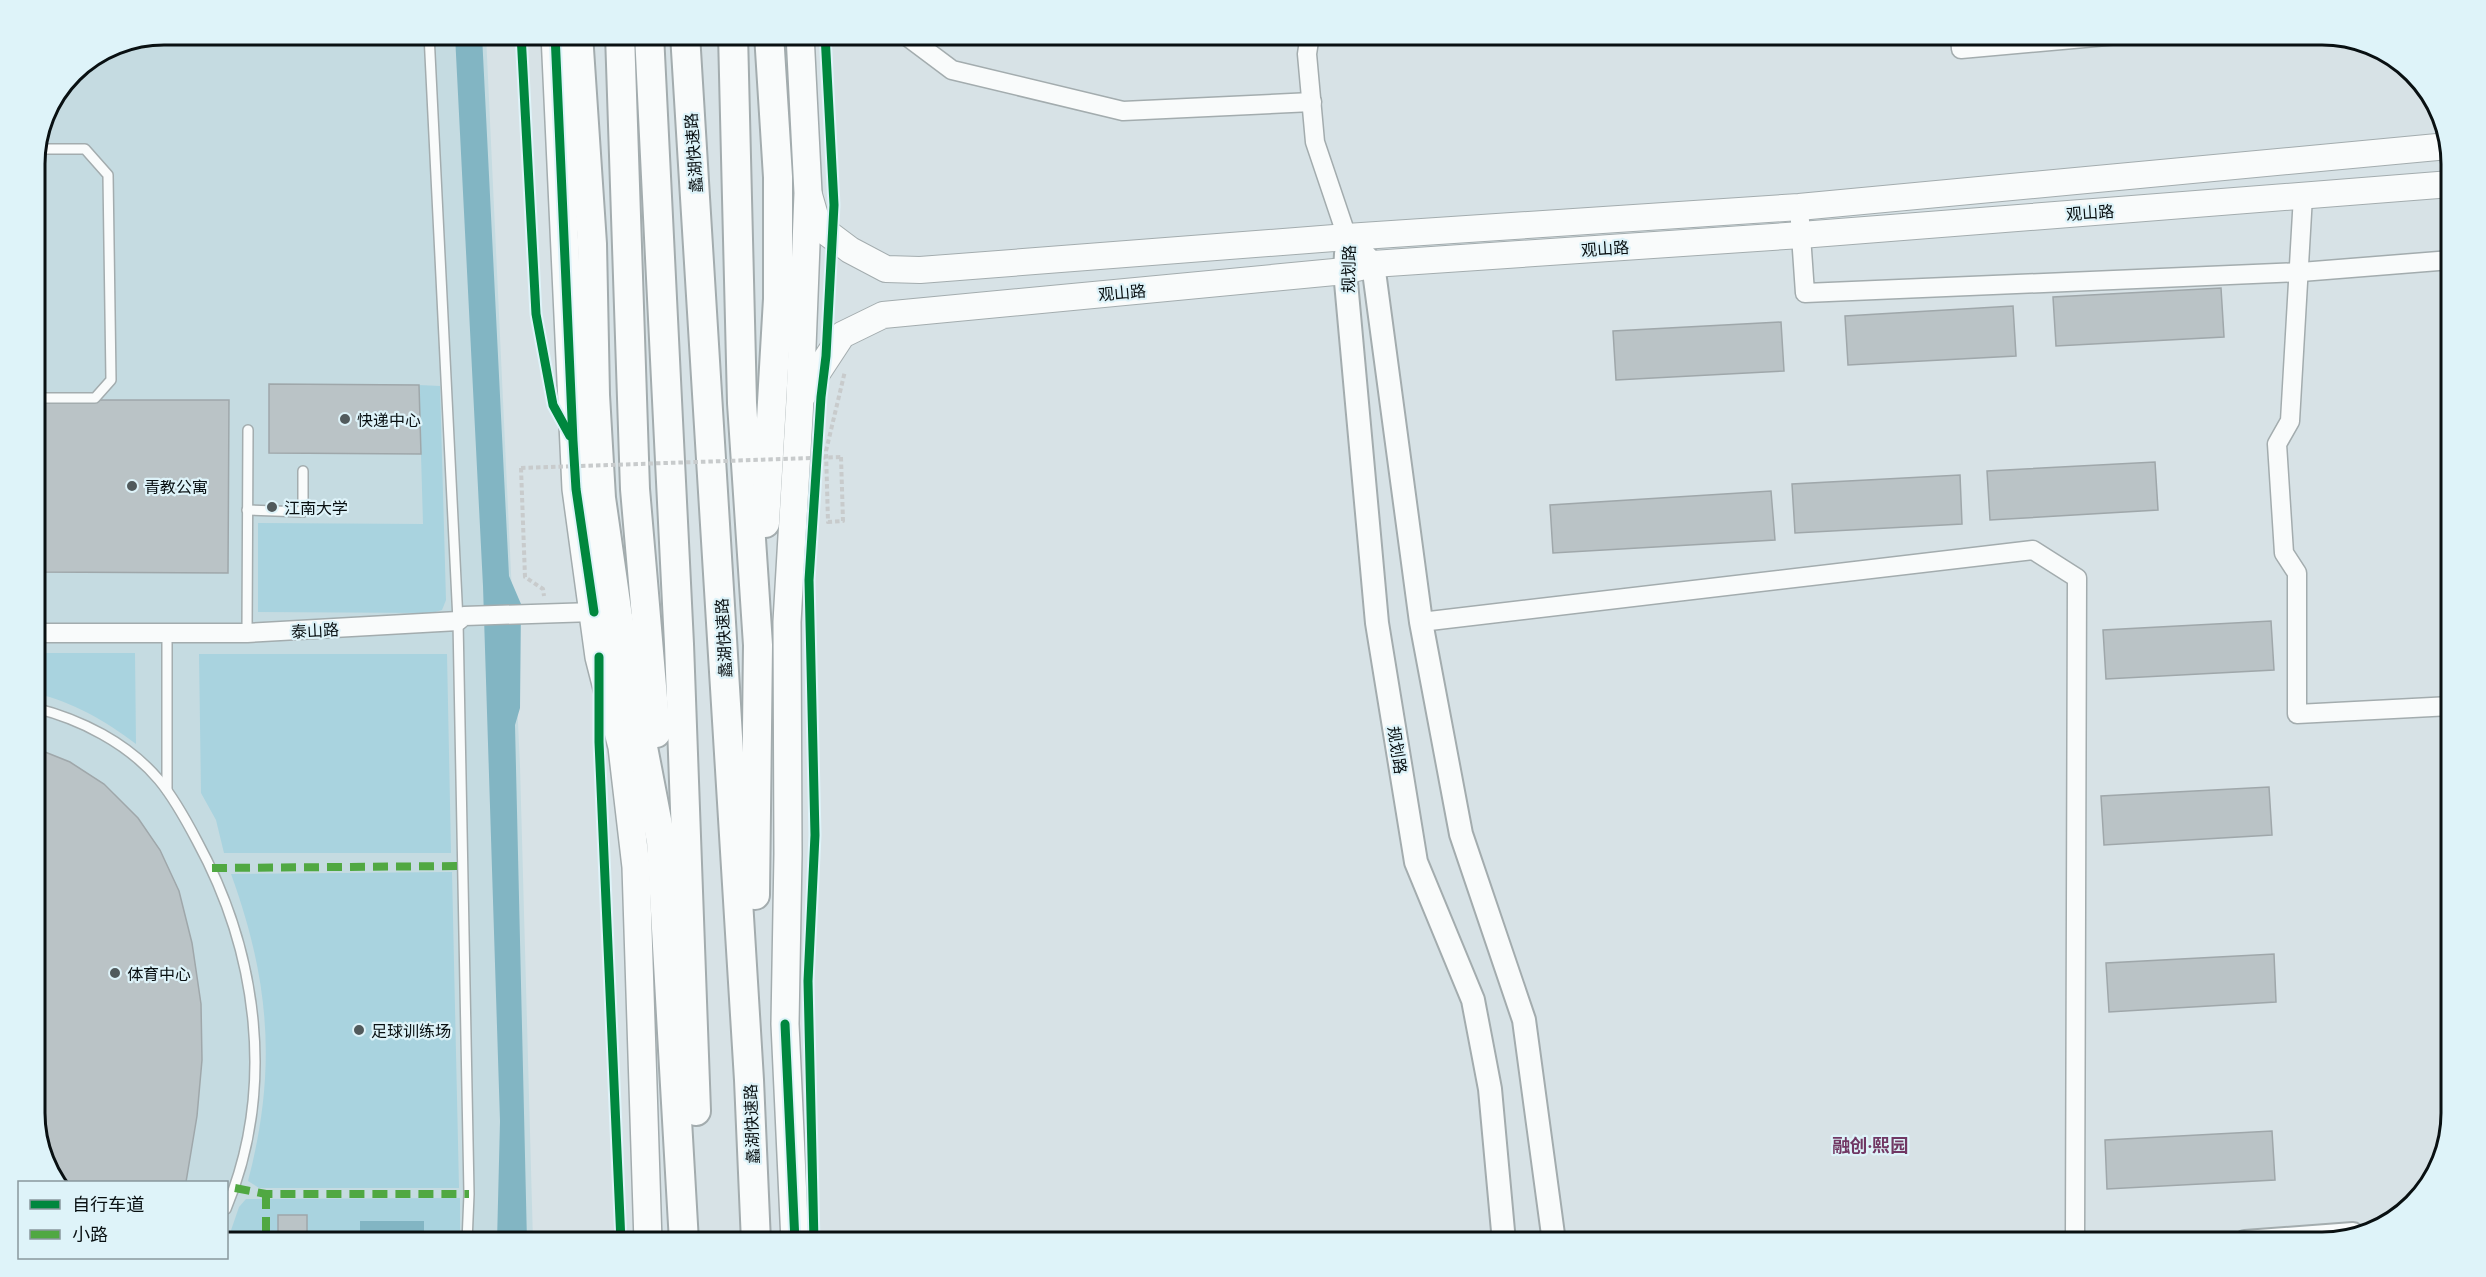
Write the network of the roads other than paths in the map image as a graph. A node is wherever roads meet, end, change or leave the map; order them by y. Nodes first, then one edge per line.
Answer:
1 (430, 45) edge
2 (555, 45) edge
3 (579, 45) edge
4 (620, 45) edge
5 (650, 45) edge
6 (686, 45) edge
7 (733, 45) edge
8 (770, 45) edge
9 (801, 45) edge
10 (919, 45) edge
11 (1308, 45) edge
12 (1961, 45) edge
13 (1997, 45) edge
14 (1312, 102) junction
15 (2440, 147) edge
16 (46, 149) edge
17 (2441, 185) edge
18 (808, 193) junction
19 (2303, 196) junction
20 (1799, 207) junction
21 (1801, 235) junction
22 (1347, 237) junction
23 (2441, 261) edge
24 (1373, 264) junction
25 (1345, 271) junction
26 (2301, 272) junction
27 (45, 398) edge
28 (800, 399) junction
29 (248, 430) dead end
30 (303, 471) dead end
31 (248, 510) junction
32 (594, 612) junction
33 (461, 618) junction
34 (1421, 622) junction
35 (45, 633) edge
36 (167, 633) junction
37 (247, 633) junction
38 (758, 645) junction
39 (2441, 707) edge
40 (45, 711) edge
41 (167, 791) junction
42 (661, 841) junction
43 (749, 1080) junction
44 (228, 1204) edge
45 (467, 1232) edge
46 (648, 1232) edge
47 (683, 1232) edge
48 (700, 1232) edge
49 (756, 1232) edge
50 (795, 1232) edge
51 (1503, 1232) edge
52 (1553, 1232) edge
53 (2075, 1232) edge

1 - 33 lane
2 - 32 main road
3 - 42 highway
4 - 42 highway
5 - 48 highway
6 - 43 highway, 蠡湖快速路
7 - 38 highway
8 - 38 highway
9 - 18 main road
10 - 14 street
11 - 14 street
12 - 13 street
14 - 22 street
15 - 20 main road, 观山路
16 - 27 lane
17 - 19 main road, 观山路
18 - 22 main road, 观山路
18 - 28 main road
19 - 21 main road, 观山路
19 - 26 street
20 - 21 street
20 - 22 main road, 观山路
21 - 24 main road, 观山路
21 - 26 street
22 - 24 street, 规划路
22 - 25 street, 规划路
23 - 26 street
24 - 25 main road, 观山路
24 - 34 street, 规划路
25 - 28 main road, 观山路
25 - 51 street, 规划路
26 - 39 street
28 - 50 main road
29 - 31 lane
30 - 31 lane
31 - 37 lane
32 - 33 street, 泰山路
32 - 46 main road
33 - 37 street, 泰山路
33 - 45 lane
34 - 52 street, 规划路
34 - 53 street
35 - 36 street, 泰山路
36 - 37 street, 泰山路
36 - 41 lane
38 - 43 highway
40 - 41 lane
41 - 44 lane
42 - 47 highway
43 - 49 highway, 蠡湖快速路

